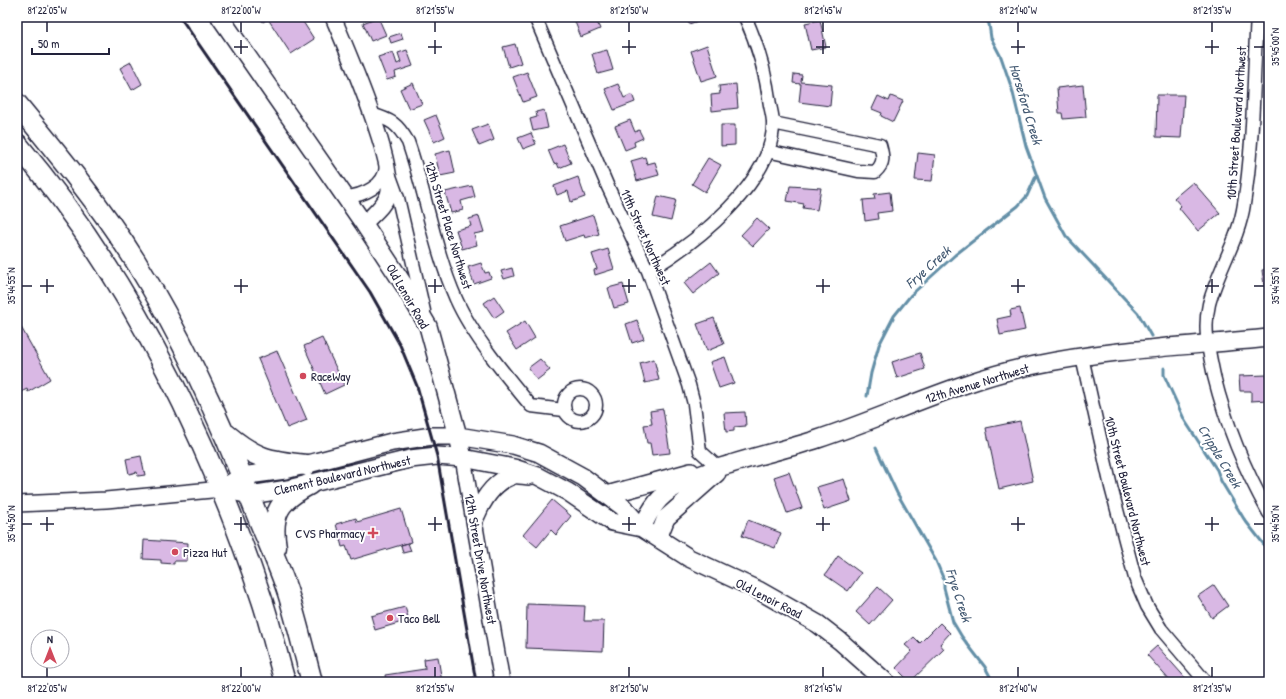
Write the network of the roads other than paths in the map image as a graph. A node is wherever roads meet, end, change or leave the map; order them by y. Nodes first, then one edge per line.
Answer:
1 (220, 17) edge
2 (333, 17) edge
3 (535, 17) edge
4 (745, 17) edge
5 (1257, 17) edge
6 (17, 104) edge
7 (371, 114) junction
8 (773, 123) junction
9 (17, 144) edge
10 (767, 151) junction
11 (385, 158) junction
12 (345, 197) junction
13 (364, 224) junction
14 (648, 271) junction
15 (428, 326) junction
16 (1269, 338) edge
17 (1207, 344) junction
18 (1082, 357) junction
19 (564, 410) dead end
20 (225, 434) junction
21 (458, 436) junction
22 (335, 457) junction
23 (463, 458) junction
24 (306, 465) junction
25 (720, 469) junction
26 (345, 475) junction
27 (242, 476) junction
28 (538, 476) junction
29 (310, 484) junction
30 (222, 489) junction
31 (250, 495) junction
32 (607, 495) junction
33 (17, 504) edge
34 (1269, 513) edge
35 (475, 518) junction
36 (642, 528) junction
37 (658, 538) junction
38 (282, 579) junction
39 (285, 682) edge
40 (312, 682) edge
41 (502, 682) edge
42 (886, 682) edge
43 (1206, 682) edge

1 - 12 main road, Old Lenoir Road
2 - 7 street
3 - 14 street, 11th Street Northwest
4 - 8 street
5 - 17 street, 10th Street Boulevard Northwest
6 - 20 highway
7 - 11 street
7 - 19 street, 12th Street Place Northwest
8 - 10 street
8 - 10 street
9 - 30 highway
10 - 14 street
11 - 12 street
11 - 13 street
11 - 15 street
12 - 13 main road, Old Lenoir Road
13 - 15 main road, Old Lenoir Road
14 - 25 street, 11th Street Northwest
15 - 21 main road, Old Lenoir Road
16 - 17 main road, 12th Avenue Northwest
17 - 18 main road, 12th Avenue Northwest
17 - 34 street, 10th Street Boulevard Northwest
18 - 25 main road, 12th Avenue Northwest
18 - 43 street, 10th Street Boulevard Northwest
20 - 24 highway
20 - 27 highway
21 - 22 main road, Clement Boulevard Northwest
21 - 23 main road, 12th Street Drive Northwest
21 - 32 main road, Old Lenoir Road
22 - 24 main road, Clement Boulevard Northwest
22 - 26 street
23 - 26 main road, Clement Boulevard Northwest
23 - 28 main road, Old Lenoir Road
23 - 35 street, 12th Street Drive Northwest
24 - 27 main road, Clement Boulevard Northwest
25 - 32 main road, 12th Avenue Northwest
25 - 36 main road, 12th Avenue Northwest
25 - 37 main road, 12th Avenue Northwest
26 - 29 main road, Clement Boulevard Northwest
27 - 30 main road, Clement Boulevard Northwest
27 - 31 highway
28 - 35 main road
28 - 36 main road, Old Lenoir Road
29 - 31 main road, Clement Boulevard Northwest
29 - 38 highway
30 - 31 main road, Clement Boulevard Northwest
30 - 33 street, Clement Boulevard Northwest
30 - 39 highway
31 - 38 highway
32 - 36 main road, Old Lenoir Road
35 - 41 street, 12th Street Drive Northwest
36 - 37 main road, Old Lenoir Road
37 - 42 main road, Old Lenoir Road
38 - 40 highway

